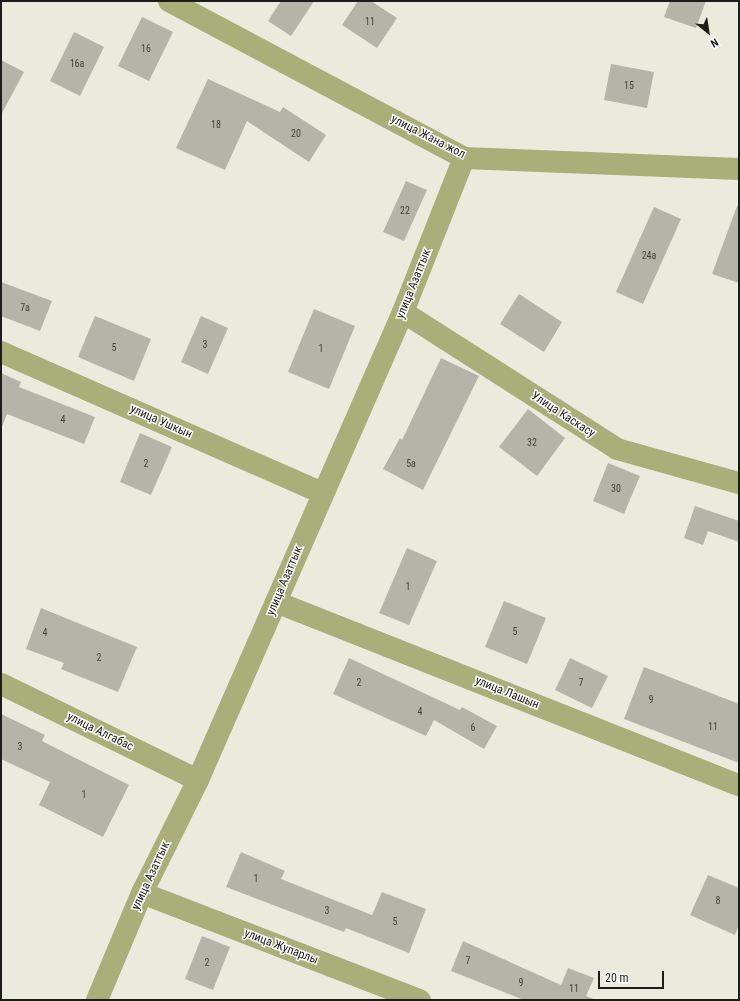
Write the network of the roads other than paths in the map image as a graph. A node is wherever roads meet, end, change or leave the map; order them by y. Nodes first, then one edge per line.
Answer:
1 (169, 1) edge
2 (464, 158) junction
3 (739, 169) edge
4 (403, 312) junction
5 (1, 352) edge
6 (739, 483) edge
7 (322, 493) junction
8 (276, 602) junction
9 (1, 684) edge
10 (198, 780) junction
11 (739, 785) edge
12 (142, 893) junction
13 (97, 1000) edge
14 (420, 1000) edge

1 - 2 street, улица Жана жол
2 - 3 street, улица Жана жол
2 - 4 street, улица Азаттык
4 - 6 street, Улица Каскасу
4 - 7 street, улица Азаттык
5 - 7 street, улица Ушкын
7 - 8 street, улица Азаттык
8 - 10 street, улица Азаттык
8 - 11 street, улица Лашын
9 - 10 street, улица Алгабас
10 - 12 street, улица Азаттык
12 - 13 street, улица Азаттык
12 - 14 street, улица Жупарлы

